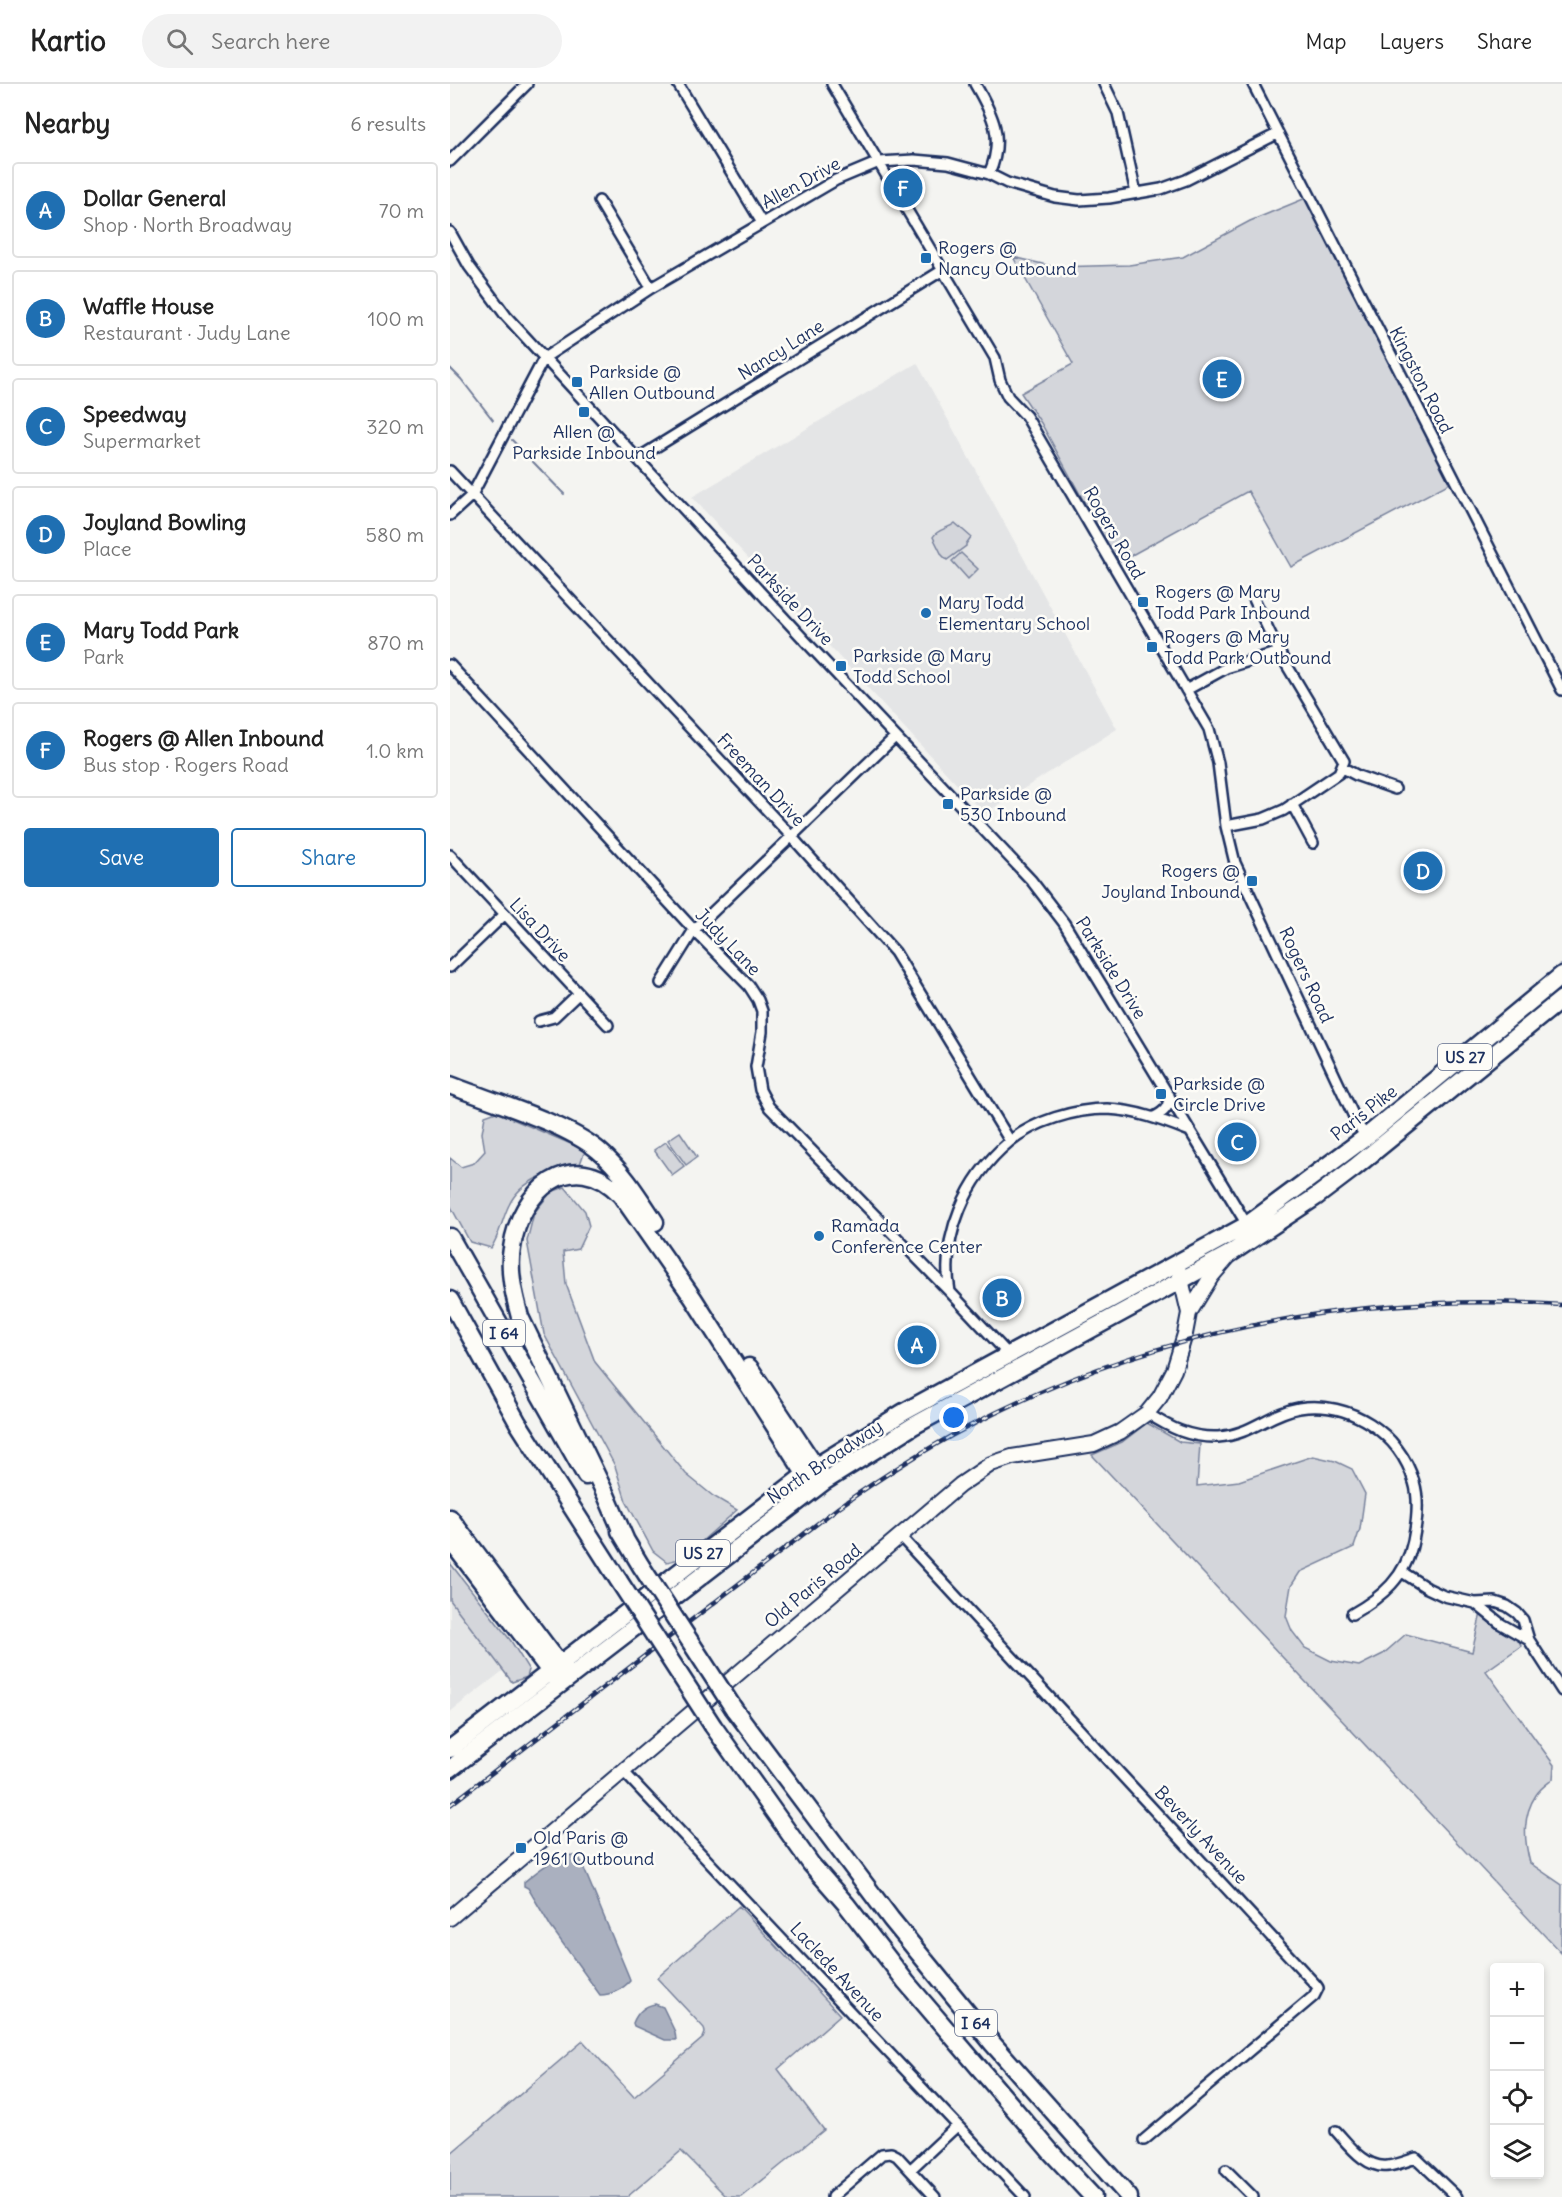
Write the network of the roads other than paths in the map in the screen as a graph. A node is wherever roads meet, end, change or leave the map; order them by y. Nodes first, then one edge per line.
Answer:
1 (527, 84) edge
2 (678, 84) edge
3 (832, 84) edge
4 (975, 84) edge
5 (1104, 84) edge
6 (1252, 84) edge
7 (1277, 134) junction
8 (450, 161) edge
9 (879, 162) junction
10 (989, 174) junction
11 (1136, 193) junction
12 (599, 201) dead end
13 (762, 223) junction
14 (450, 232) edge
15 (943, 270) junction
16 (651, 288) junction
17 (544, 358) junction
18 (638, 458) junction
19 (450, 471) edge
20 (472, 495) junction
21 (450, 515) edge
22 (1254, 599) dead end
23 (1279, 652) junction
24 (450, 665) edge
25 (1186, 690) junction
26 (1562, 690) edge
27 (896, 737) junction
28 (1343, 768) junction
29 (1395, 789) dead end
30 (1292, 804) junction
31 (1226, 826) junction
32 (791, 836) junction
33 (1313, 843) dead end
34 (450, 855) edge
35 (504, 915) junction
36 (694, 930) junction
37 (450, 967) edge
38 (1562, 975) edge
39 (661, 983) dead end
40 (578, 994) junction
41 (1562, 999) edge
42 (538, 1021) dead end
43 (608, 1025) dead end
44 (450, 1085) edge
45 (1169, 1095) junction
46 (1154, 1117) junction
47 (1191, 1131) junction
48 (1010, 1141) junction
49 (1371, 1144) junction
50 (1251, 1231) junction
51 (450, 1237) edge
52 (1231, 1253) junction
53 (1178, 1264) junction
54 (1186, 1278) junction
55 (950, 1292) junction
56 (1161, 1292) junction
57 (1198, 1298) junction
58 (451, 1304) edge
59 (1189, 1313) junction
60 (1008, 1354) junction
61 (1017, 1371) junction
62 (1147, 1413) junction
63 (815, 1478) junction
64 (450, 1518) edge
65 (900, 1536) junction
66 (625, 1539) junction
67 (450, 1540) edge
68 (1402, 1572) junction
69 (1475, 1603) junction
70 (1352, 1614) dead end
71 (1529, 1640) junction
72 (559, 1674) junction
73 (1562, 1691) edge
74 (450, 1749) edge
75 (450, 1769) edge
76 (623, 1771) junction
77 (450, 1918) edge
78 (957, 2126) junction
79 (1336, 2131) dead end
80 (1144, 2140) dead end
81 (910, 2170) junction
82 (1226, 2170) dead end
83 (832, 2197) edge
84 (935, 2197) edge
85 (1025, 2197) edge
86 (1093, 2197) edge
87 (1129, 2197) edge
88 (1253, 2197) edge
89 (1457, 2197) edge

1 - 8 street
2 - 13 street
3 - 9 street, Rogers Road
4 - 10 street
5 - 11 street
6 - 7 street, Kingston Road
7 - 11 street, Allen Drive
7 - 26 street, Kingston Road
9 - 10 street, Allen Drive
9 - 13 street, Allen Drive
9 - 15 street, Rogers Road
10 - 11 street, Allen Drive
12 - 16 street
13 - 16 street, Allen Drive
14 - 17 street, Parkside Drive
15 - 18 street, Nancy Lane
15 - 25 street, Rogers Road
16 - 17 street, Allen Drive
17 - 18 street, Parkside Drive
17 - 20 street, Allen Drive
18 - 27 street, Parkside Drive
19 - 20 street, Freeman Drive
20 - 21 street, Allen Drive
20 - 32 street, Freeman Drive
22 - 23 street
23 - 25 street
23 - 28 street
24 - 36 street, Judy Lane
25 - 31 street, Rogers Road
27 - 32 street
27 - 45 street, Parkside Drive
28 - 29 street
28 - 30 street
30 - 31 street
30 - 33 street
31 - 49 street, Rogers Road
32 - 36 street
32 - 48 street, Freeman Drive
34 - 35 street, Lisa Drive
35 - 37 street
35 - 40 street, Lisa Drive
36 - 39 street
36 - 55 street, Judy Lane
38 - 49 highway, Paris Pike / US 27
40 - 42 street
40 - 43 street, Lisa Drive
41 - 49 highway, Paris Pike / US 27
44 - 63 highway
45 - 46 street
45 - 47 street, Parkside Drive
46 - 47 street
46 - 48 street
47 - 50 street, Parkside Drive
48 - 55 street
49 - 50 highway, Paris Pike / US 27
50 - 52 highway, North Broadway / US 27
50 - 53 highway, Paris Pike / US 27
51 - 66 highway, I 64
52 - 54 highway, North Broadway / US 27
52 - 57 street, Old Paris Road
53 - 54 street
53 - 60 highway, North Broadway / US 27
54 - 56 highway, North Broadway / US 27
54 - 57 street
54 - 59 street, Old Paris Road
55 - 60 street, Judy Lane
56 - 59 street
56 - 61 highway, North Broadway / US 27
57 - 59 street, Old Paris Road
58 - 86 highway, I 64, bridge
59 - 62 street, Old Paris Road
60 - 61 street, Judy Lane
60 - 63 highway, North Broadway / US 27
61 - 63 highway, North Broadway / US 27
62 - 65 street, Old Paris Road
62 - 68 street
63 - 66 highway
63 - 72 highway, North Broadway / US 27
64 - 72 highway
65 - 76 street, Old Paris Road
65 - 80 street, Beverly Avenue
66 - 87 highway, I 64, bridge
67 - 72 highway
68 - 69 street
68 - 70 street
69 - 71 street
69 - 71 street
71 - 73 street
72 - 74 highway, North Broadway / US 27
72 - 75 highway, North Broadway / US 27
76 - 77 street, Old Paris Road
76 - 78 street, Laclede Avenue
78 - 81 street
78 - 85 street, Laclede Avenue
79 - 89 street
81 - 83 street
81 - 84 street
82 - 88 street

